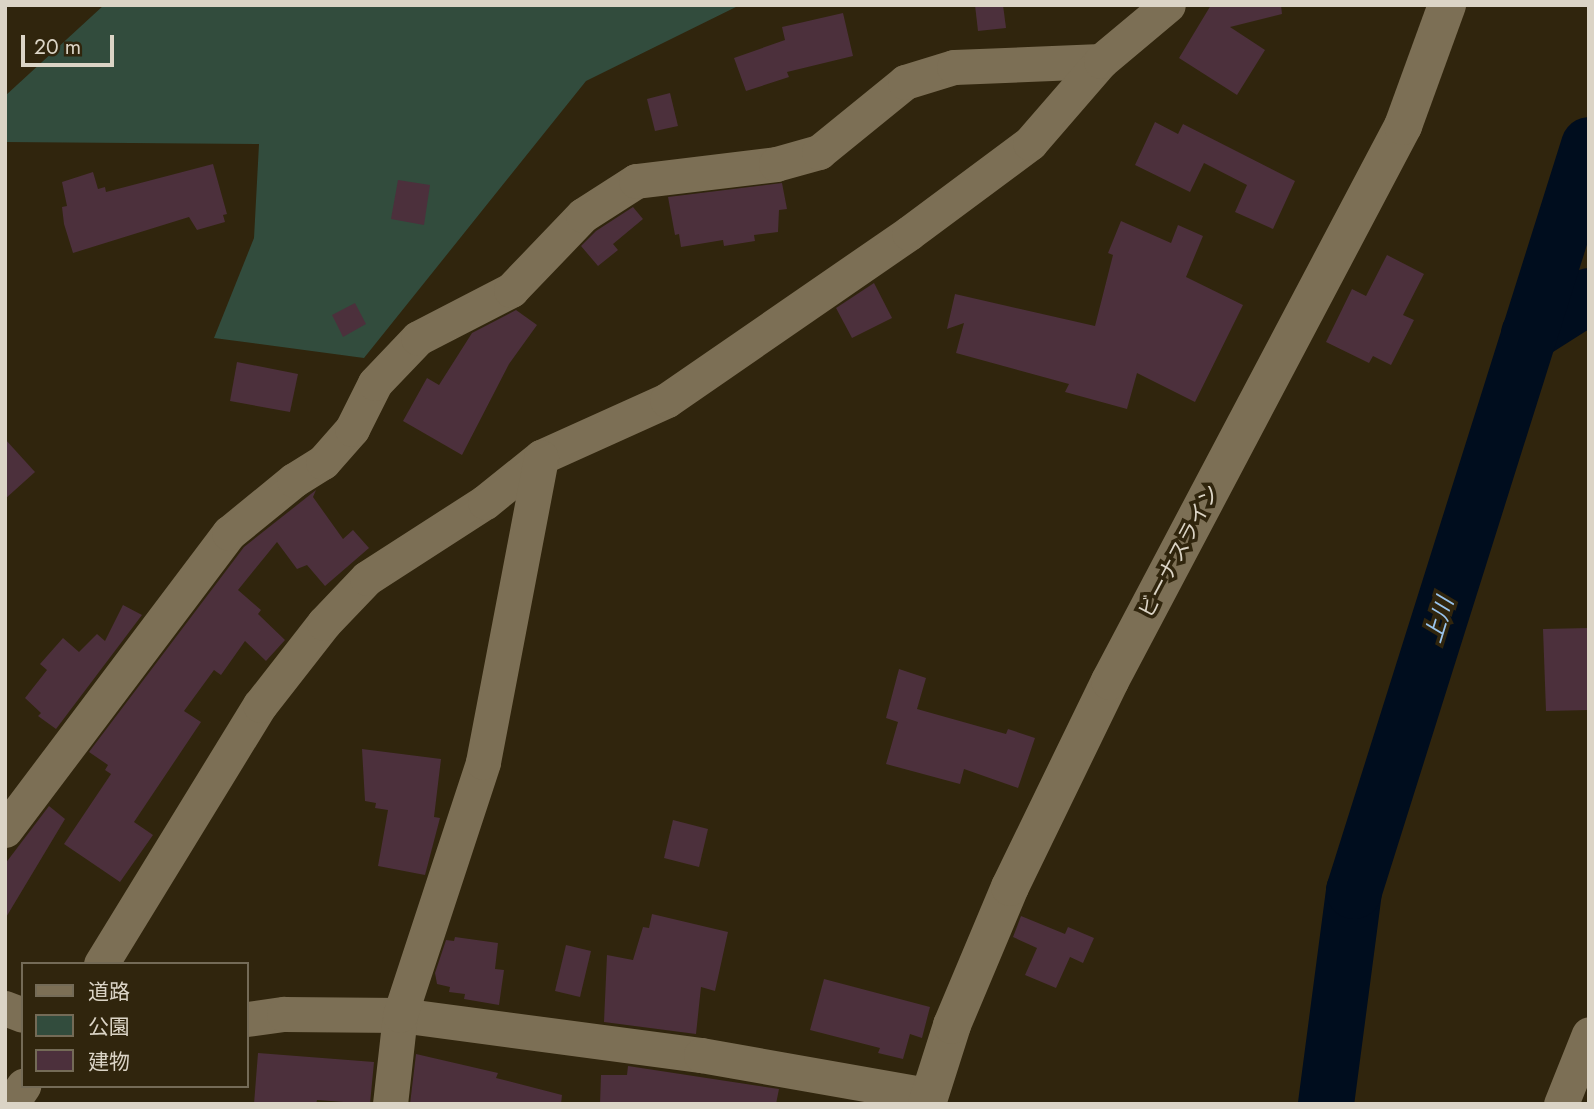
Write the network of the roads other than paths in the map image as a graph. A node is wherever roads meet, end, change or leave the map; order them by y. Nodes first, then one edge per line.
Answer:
1 (1168, 5) edge
2 (1447, 5) edge
3 (1101, 61) junction
4 (541, 457) junction
5 (5, 830) edge
6 (102, 962) edge
7 (400, 1015) junction
8 (248, 1019) edge
9 (1589, 1034) edge
10 (22, 1088) edge
11 (928, 1099) edge
12 (11, 1104) edge
13 (390, 1104) edge
14 (1561, 1104) edge

1 - 3 street
2 - 11 main road, ビーナスライン
3 - 4 street
3 - 5 street
4 - 6 street
4 - 7 street
7 - 8 street
7 - 11 street
7 - 13 street
9 - 14 street
10 - 12 street

